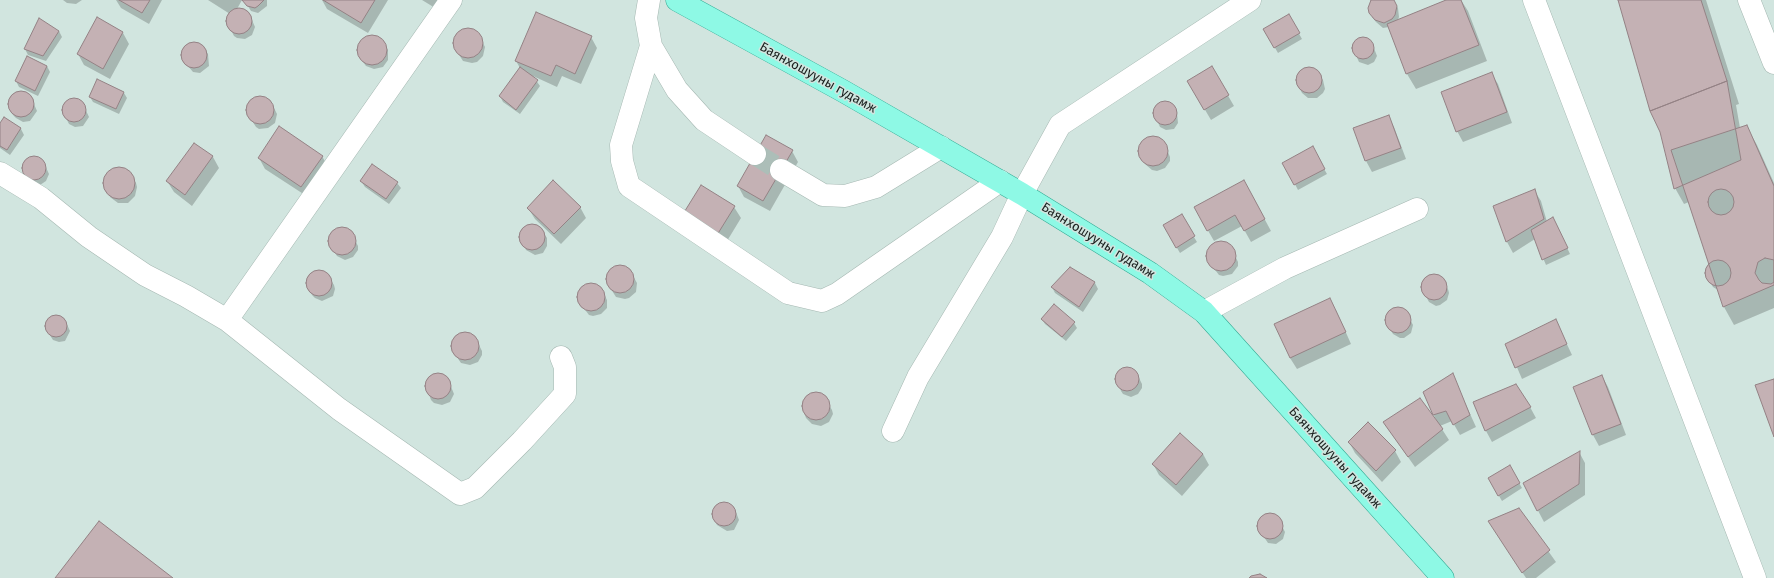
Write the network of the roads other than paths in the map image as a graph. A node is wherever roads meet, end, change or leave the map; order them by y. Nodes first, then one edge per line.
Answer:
1 (451, 0) edge
2 (649, 0) edge
3 (677, 0) edge
4 (1250, 0) edge
5 (1534, 0) edge
6 (1750, 0) edge
7 (651, 46) junction
8 (1774, 63) edge
9 (941, 147) junction
10 (755, 154) tunnel mouth
11 (781, 170) tunnel mouth
12 (0, 173) edge
13 (1000, 181) junction
14 (1022, 194) junction
15 (1417, 210) dead end
16 (1204, 312) junction
17 (227, 320) junction
18 (561, 357) dead end
19 (893, 432) dead end
20 (1443, 578) edge
21 (1755, 578) edge

1 - 17 street
2 - 7 street
3 - 9 main road, Баянхошууны гудамж
4 - 14 street
5 - 21 street
6 - 8 street
7 - 10 street
7 - 13 street
9 - 11 street
9 - 13 main road, Баянхошууны гудамж
12 - 17 street
13 - 14 main road, Баянхошууны гудамж
14 - 16 main road, Баянхошууны гудамж
14 - 19 street
15 - 16 street
16 - 20 main road, Баянхошууны гудамж
17 - 18 street

